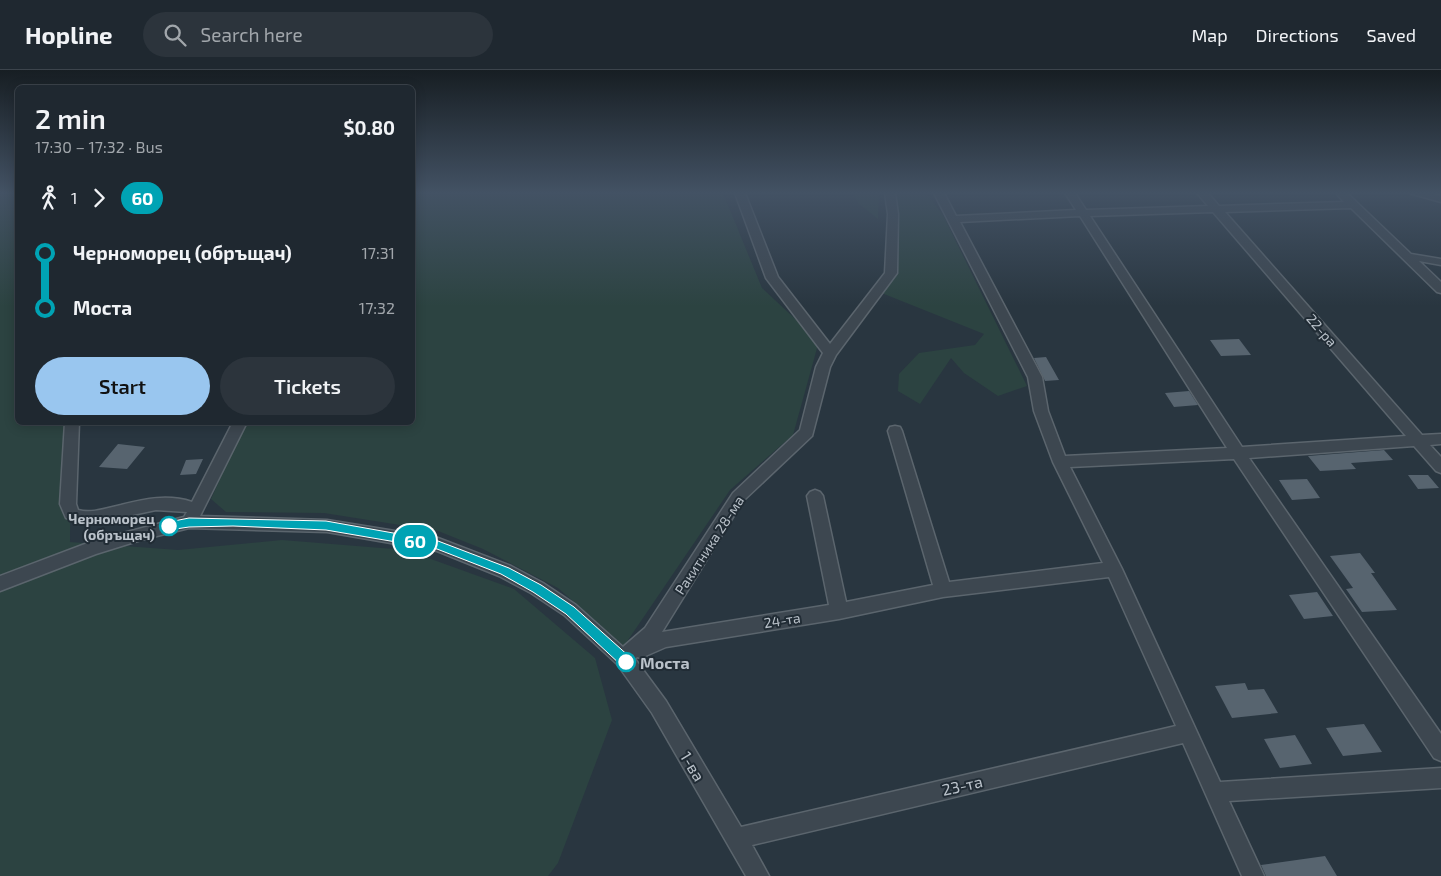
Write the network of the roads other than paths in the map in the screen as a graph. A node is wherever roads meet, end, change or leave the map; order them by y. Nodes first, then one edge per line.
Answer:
1 (754, 231) edge
2 (892, 231) edge
3 (958, 231) edge
4 (1096, 231) edge
5 (1234, 231) edge
6 (1379, 231) edge
7 (1407, 257) junction
8 (1441, 262) edge
9 (1441, 289) edge
10 (830, 353) junction
11 (72, 425) edge
12 (238, 425) edge
13 (895, 431) dead end
14 (1441, 439) edge
15 (1419, 441) junction
16 (1238, 453) junction
17 (1060, 462) junction
18 (1441, 467) edge
19 (815, 496) dead end
20 (192, 516) junction
21 (1114, 569) junction
22 (0, 584) edge
23 (943, 590) junction
24 (839, 611) junction
25 (624, 658) junction
26 (1187, 733) junction
27 (1441, 751) edge
28 (1441, 778) edge
29 (1214, 792) junction
30 (737, 838) junction
31 (758, 876) edge
32 (1253, 876) edge

1 - 10 street
2 - 10 street, Ракитника 28-ма
3 - 17 street
4 - 16 street
5 - 15 street, 22-ра
6 - 7 street
7 - 8 street
7 - 9 street
10 - 25 street, Ракитника 28-ма
11 - 20 street
12 - 20 street
13 - 23 street
14 - 15 street
15 - 16 street
15 - 18 street, 22-ра
16 - 17 street
16 - 27 street
17 - 21 street
19 - 24 street
20 - 22 street
20 - 25 street, 1-ва
21 - 23 street, 24-та
21 - 26 street
23 - 24 street, 24-та
24 - 25 street, 24-та
25 - 30 street, 1-ва
26 - 29 street
26 - 30 street, 23-та
28 - 29 street
29 - 32 street
30 - 31 street, 1-ва

